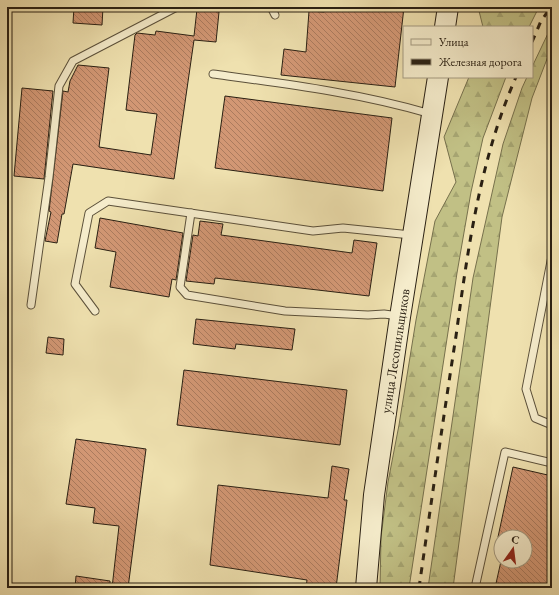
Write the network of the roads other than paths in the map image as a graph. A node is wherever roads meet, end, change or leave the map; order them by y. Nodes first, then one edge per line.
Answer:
1 (177, 7) edge
2 (271, 7) edge
3 (448, 7) edge
4 (275, 15) dead end
5 (445, 26) edge
6 (213, 74) dead end
7 (438, 78) edge
8 (433, 114) junction
9 (191, 213) junction
10 (413, 235) junction
11 (552, 256) edge
12 (31, 305) dead end
13 (95, 311) dead end
14 (400, 317) junction
15 (552, 425) edge
16 (552, 463) edge
17 (366, 588) edge
18 (475, 588) edge

1 - 12 lane
2 - 4 lane
3 - 5 main road
6 - 8 lane
7 - 8 main road, улица Лесопильщиков
8 - 10 main road, улица Лесопильщиков
9 - 10 lane
9 - 13 lane
9 - 14 lane
10 - 14 main road, улица Лесопильщиков
11 - 15 lane
14 - 17 main road, улица Лесопильщиков
16 - 18 lane

